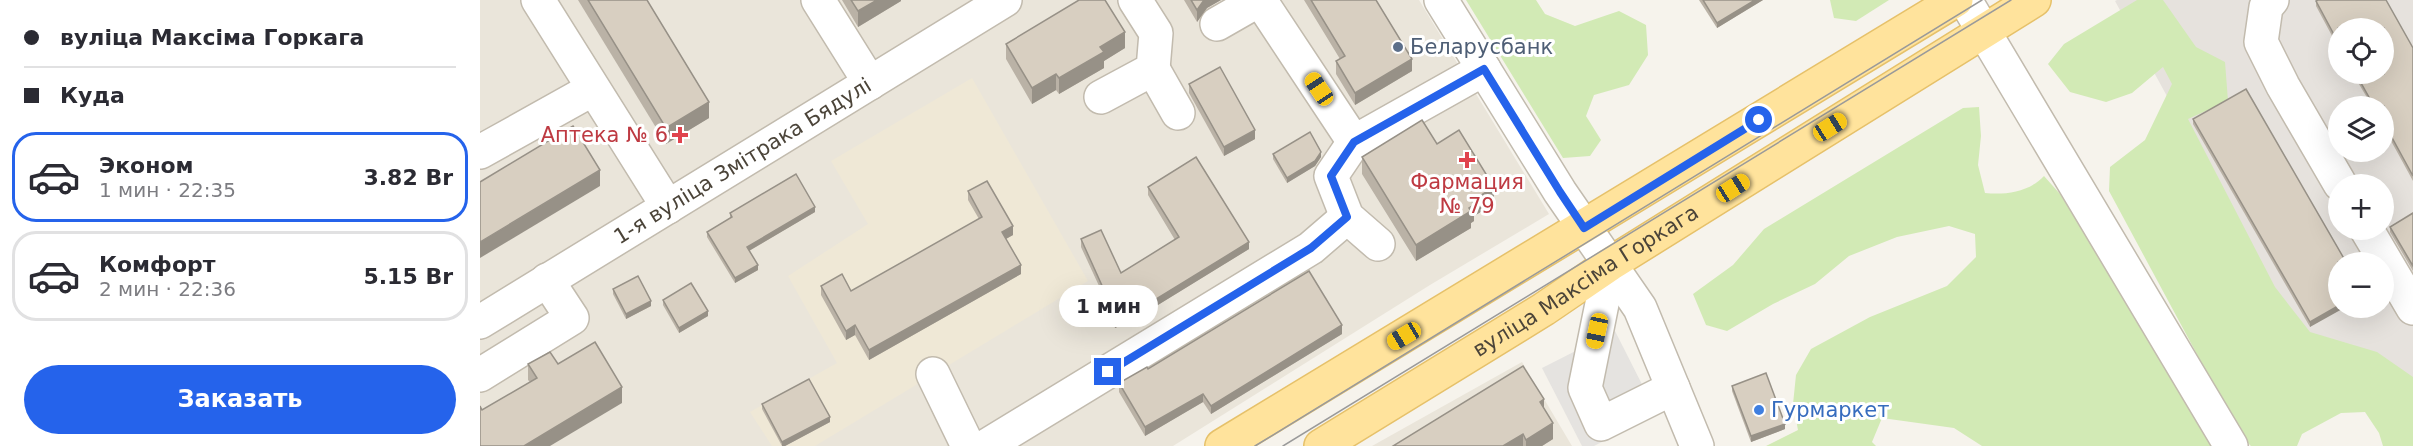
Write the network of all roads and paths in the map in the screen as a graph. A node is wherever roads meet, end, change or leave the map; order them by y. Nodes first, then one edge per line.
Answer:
1 (538, 0) edge
2 (818, 0) edge
3 (1005, 0) edge
4 (1135, 0) edge
5 (1259, 0) edge
6 (1441, 0) edge
7 (1956, 0) edge
8 (1965, 0) edge
9 (2034, 0) edge
10 (2272, 0) edge
11 (1217, 24) dead end
12 (1984, 30) junction
13 (1153, 69) junction
14 (1484, 69) junction
15 (870, 83) junction
16 (593, 89) junction
17 (1101, 97) dead end
18 (1178, 113) dead end
19 (1354, 142) junction
20 (480, 152) edge
21 (2334, 174) edge
22 (668, 207) junction
23 (1347, 217) junction
24 (1584, 228) junction
25 (2373, 240) edge
26 (1378, 244) dead end
27 (1610, 264) junction
28 (547, 280) junction
29 (2413, 308) edge
30 (480, 322) edge
31 (933, 374) dead end
32 (480, 375) edge
33 (1673, 388) junction
34 (968, 446) edge
35 (986, 446) edge
36 (1222, 446) edge
37 (1321, 446) edge
38 (1697, 446) edge
39 (2231, 446) edge

1 - 16 street
2 - 15 street
3 - 15 street, 1-я вуліца Змітрака Бядулі
4 - 13 street
5 - 11 street
5 - 19 street
6 - 14 street
7 - 24 main road
8 - 12 street
9 - 12 main road, вуліца Максіма Горкага
10 - 21 street
12 - 27 main road, вуліца Максіма Горкага
12 - 39 street
13 - 17 street
13 - 18 street
14 - 19 street
14 - 24 street
15 - 22 street, 1-я вуліца Змітрака Бядулі
16 - 20 street
16 - 22 street
19 - 23 street
22 - 28 street, 1-я вуліца Змітрака Бядулі
23 - 26 street
23 - 35 street
24 - 27 street
24 - 36 main road
25 - 29 street
27 - 33 street
27 - 33 street
27 - 37 main road, вуліца Максіма Горкага
28 - 30 street, 1-я вуліца Змітрака Бядулі
28 - 32 street
31 - 34 street
33 - 38 street

